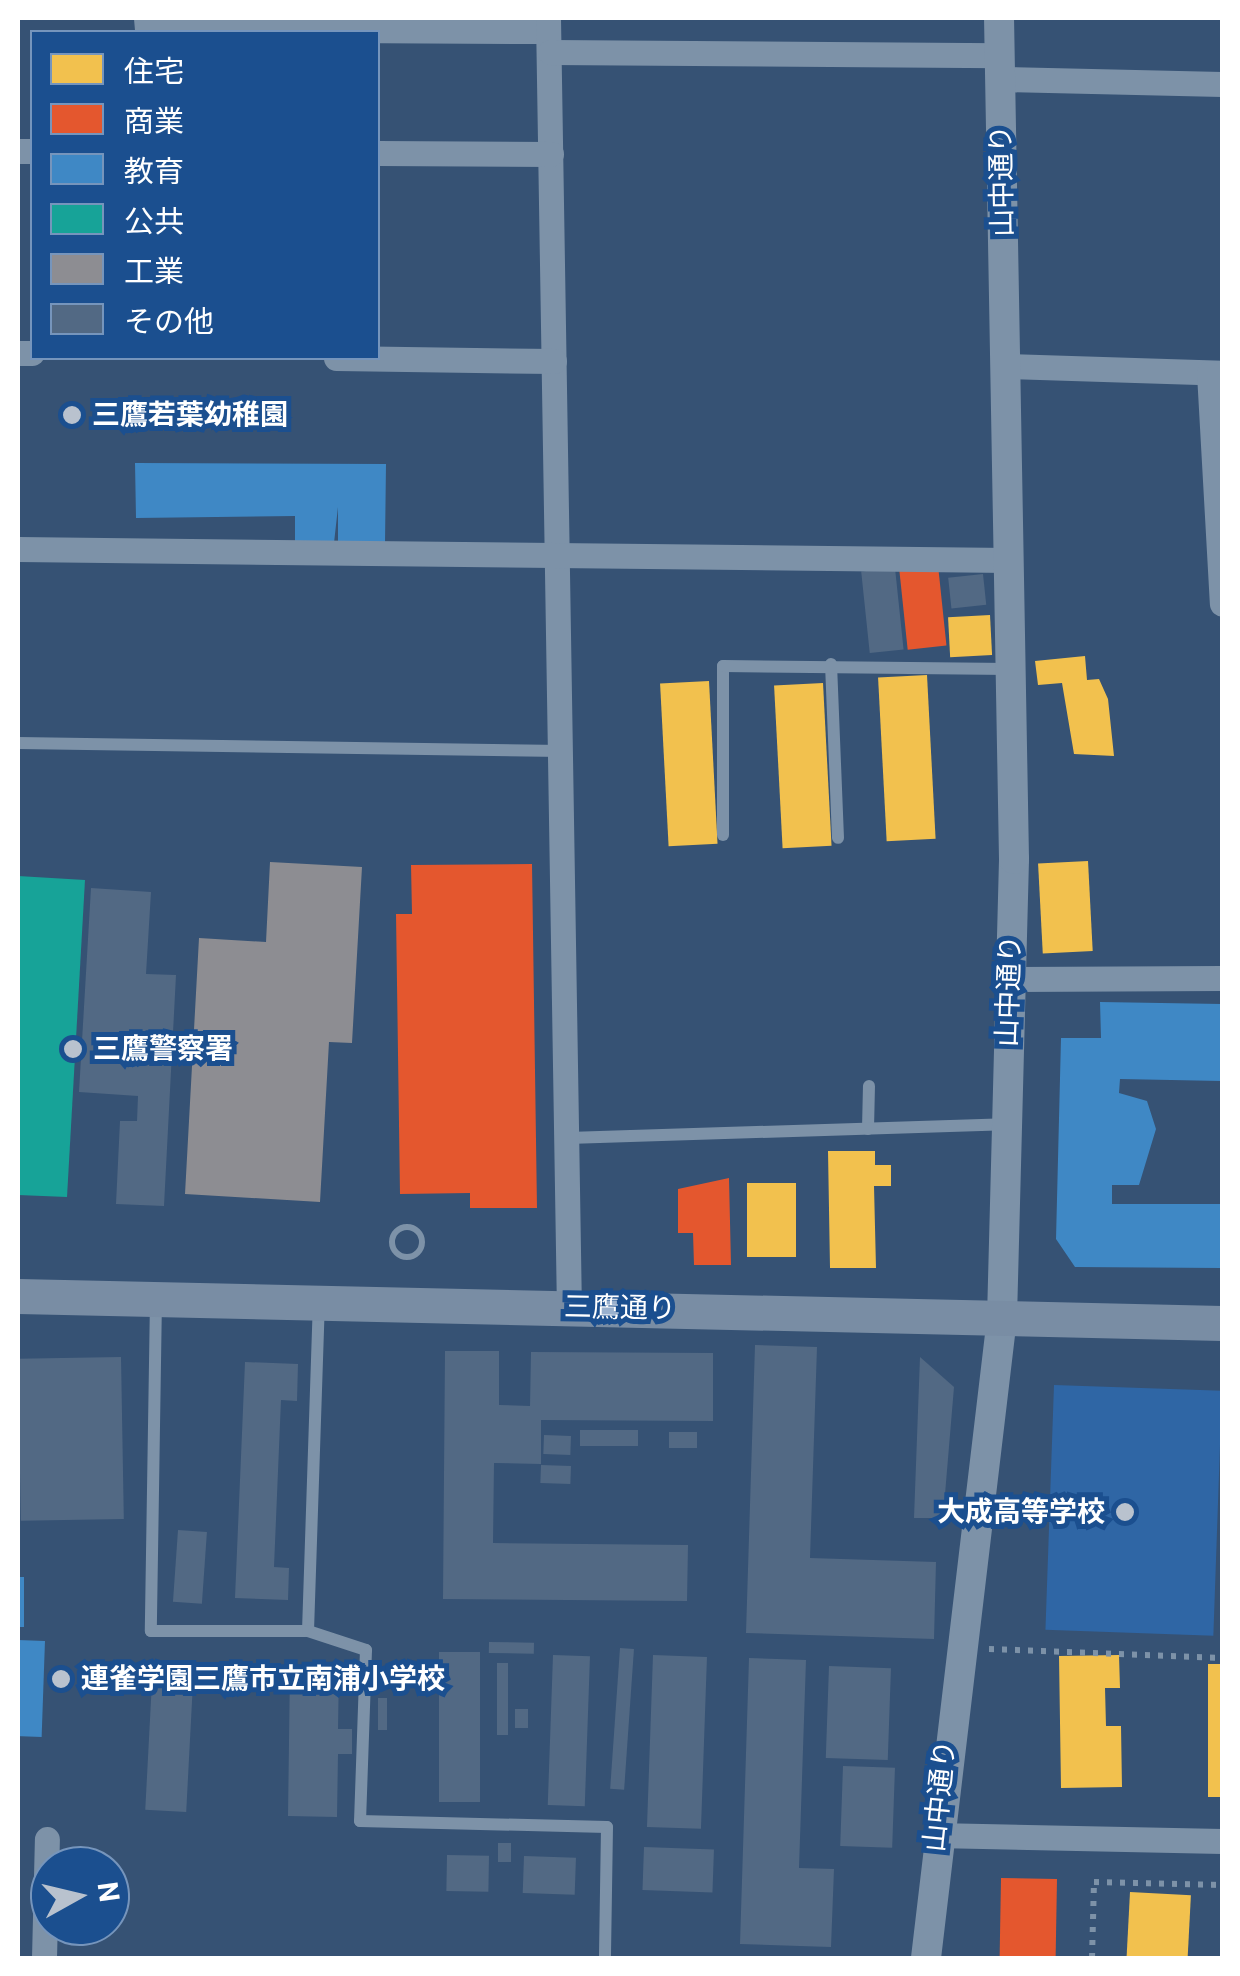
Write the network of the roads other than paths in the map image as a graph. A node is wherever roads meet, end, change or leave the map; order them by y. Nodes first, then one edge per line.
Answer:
1 (146, 18) edge
2 (999, 18) edge
3 (227, 30) edge
4 (380, 32) edge
5 (549, 34) edge
6 (1001, 67) junction
7 (1222, 84) edge
8 (380, 153) edge
9 (551, 154) junction
10 (380, 358) edge
11 (554, 360) junction
12 (1004, 366) junction
13 (1216, 373) edge
14 (18, 549) edge
15 (556, 555) junction
16 (1009, 560) junction
17 (1222, 604) edge
18 (832, 664) junction
19 (1010, 669) junction
20 (18, 743) edge
21 (562, 752) junction
22 (723, 835) dead end
23 (838, 838) dead end
24 (1008, 978) junction
25 (1222, 978) edge
26 (869, 1086) dead end
27 (1006, 1124) junction
28 (868, 1129) junction
29 (568, 1138) junction
30 (18, 1296) edge
31 (156, 1299) junction
32 (320, 1302) junction
33 (569, 1306) junction
34 (1002, 1318) junction
35 (1222, 1323) edge
36 (308, 1630) junction
37 (935, 1835) junction
38 (47, 1839) dead end
39 (1222, 1842) edge
40 (44, 1958) edge
41 (605, 1958) edge
42 (926, 1958) edge

1 - 3 street
2 - 6 street, 山中通り
4 - 5 street
5 - 6 street
5 - 9 street
6 - 7 street
6 - 12 street, 山中通り
8 - 9 street
9 - 11 street
10 - 11 street
11 - 15 street
12 - 13 street
12 - 16 street, 山中通り
13 - 17 street
14 - 15 street
15 - 16 street
15 - 21 street
16 - 19 street, 山中通り
18 - 19 lane
18 - 22 lane
18 - 23 lane
19 - 24 street, 山中通り
20 - 21 lane
21 - 29 street
24 - 25 street
24 - 27 street, 山中通り
26 - 28 lane
27 - 28 lane
27 - 34 street, 山中通り
28 - 29 lane
29 - 33 street
30 - 31 main road, 三鷹通り
31 - 32 main road, 三鷹通り
31 - 36 lane
32 - 33 main road, 三鷹通り
32 - 36 lane
33 - 34 main road, 三鷹通り
34 - 35 main road, 三鷹通り
34 - 37 street, 山中通り
36 - 41 lane
37 - 39 street
37 - 42 street, 山中通り
38 - 40 street

